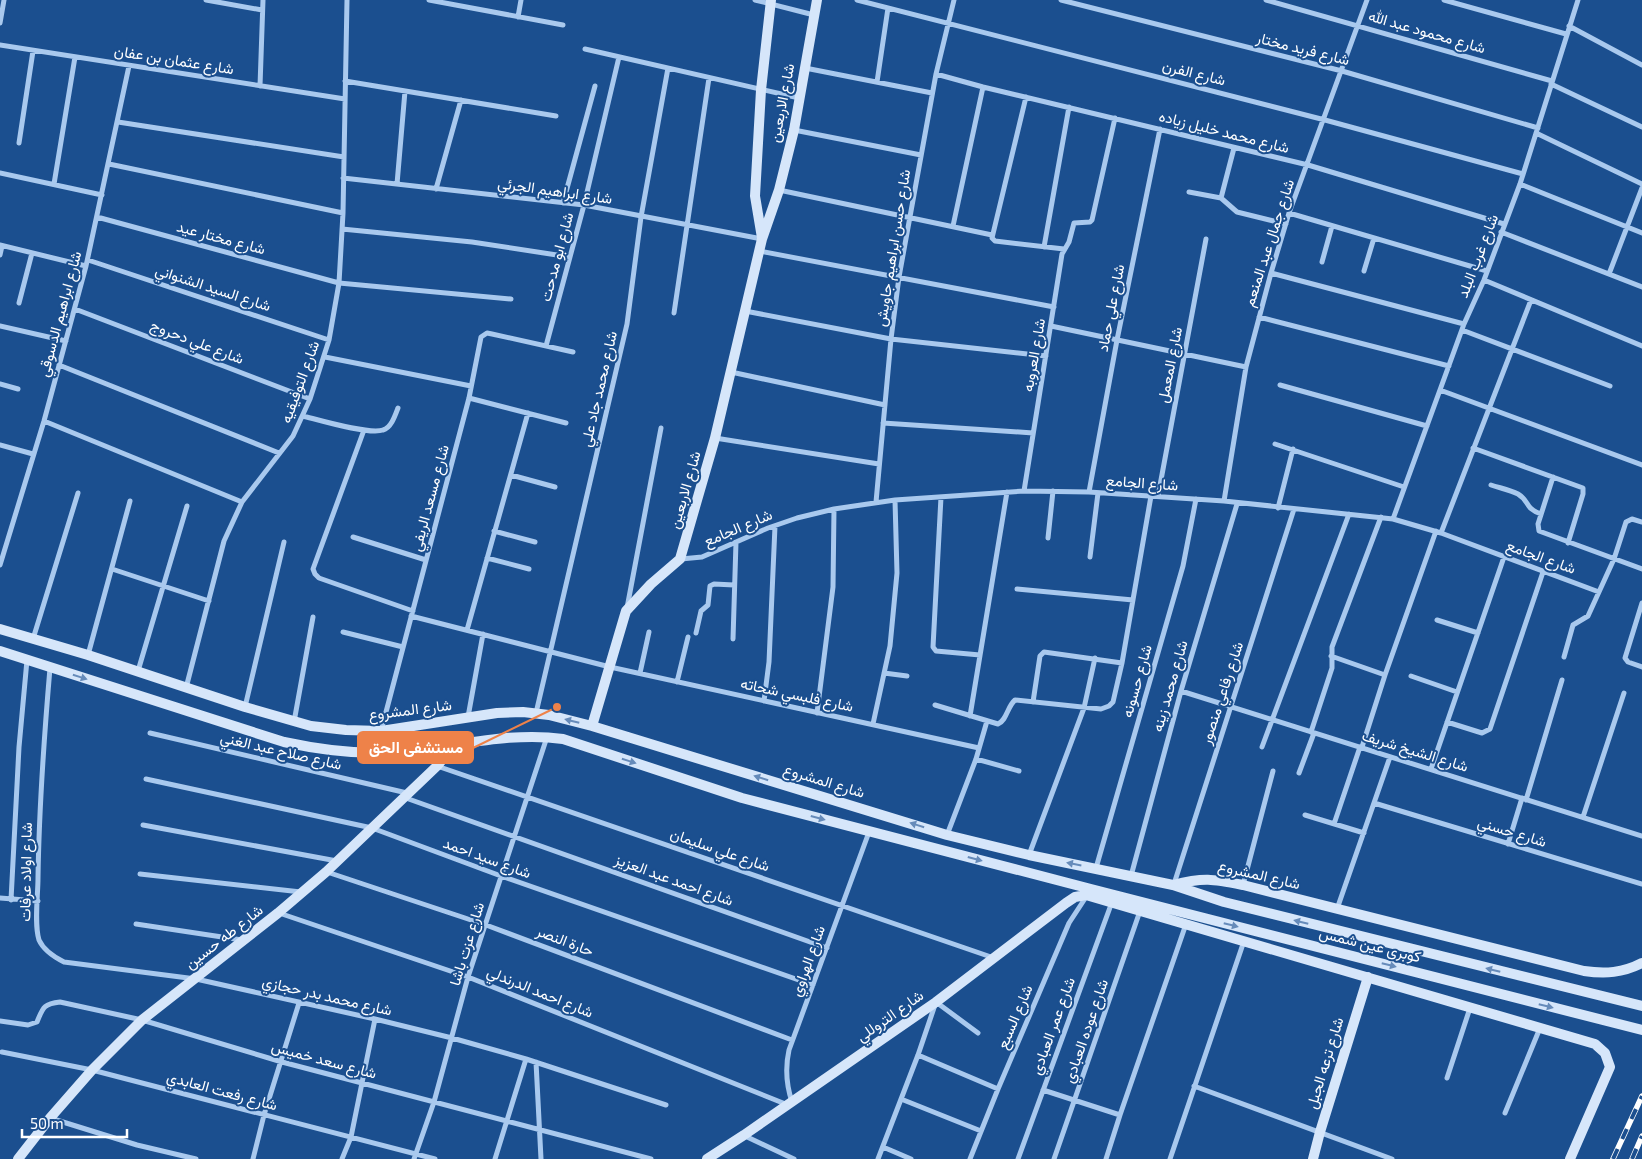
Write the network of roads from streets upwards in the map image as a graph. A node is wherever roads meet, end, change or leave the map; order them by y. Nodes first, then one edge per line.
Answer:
1 (4, 0) edge
2 (206, 0) edge
3 (263, 0) edge
4 (347, 0) edge
5 (429, 0) edge
6 (521, 0) edge
7 (755, 0) edge
8 (817, 0) edge
9 (857, 0) edge
10 (954, 0) edge
11 (1061, 0) edge
12 (1266, 0) edge
13 (1367, 0) edge
14 (1444, 0) edge
15 (1578, 0) edge
16 (449, 2) edge
17 (771, 2) edge
18 (888, 8) junction
19 (262, 10) junction
20 (814, 14) junction
21 (518, 17) junction
22 (0, 23) edge
23 (948, 23) junction
24 (564, 25) dead end
25 (1358, 26) junction
26 (1569, 26) junction
27 (1566, 34) junction
28 (0, 46) edge
29 (585, 49) dead end
30 (33, 51) junction
31 (75, 57) junction
32 (619, 57) junction
33 (1642, 65) edge
34 (129, 66) junction
35 (668, 68) junction
36 (805, 68) junction
37 (1342, 71) junction
38 (936, 74) junction
39 (709, 78) junction
40 (345, 81) junction
41 (877, 82) junction
42 (1551, 82) junction
43 (260, 86) junction
44 (594, 86) dead end
45 (983, 87) junction
46 (761, 90) junction
47 (405, 91) junction
48 (932, 93) junction
49 (1026, 97) junction
50 (799, 98) junction
51 (345, 100) junction
52 (461, 100) junction
53 (1070, 107) junction
54 (556, 116) dead end
55 (1115, 118) junction
56 (1325, 120) junction
57 (118, 122) junction
58 (1642, 127) edge
59 (1160, 129) junction
60 (794, 130) junction
61 (1537, 130) junction
62 (19, 143) dead end
63 (1234, 148) junction
64 (921, 155) junction
65 (344, 157) junction
66 (109, 164) junction
67 (1308, 166) junction
68 (0, 174) edge
69 (1523, 174) junction
70 (343, 178) junction
71 (54, 184) junction
72 (397, 184) junction
73 (1520, 184) junction
74 (1642, 184) edge
75 (436, 188) junction
76 (1642, 188) edge
77 (779, 190) junction
78 (1189, 192) dead end
79 (102, 195) junction
80 (1221, 198) junction
81 (563, 203) junction
82 (584, 205) junction
83 (342, 212) junction
84 (1289, 213) junction
85 (97, 217) junction
86 (641, 217) junction
87 (910, 218) junction
88 (1286, 224) junction
89 (1504, 224) junction
90 (687, 225) junction
91 (953, 226) junction
92 (1332, 226) junction
93 (1627, 227) junction
94 (342, 229) junction
95 (1501, 232) junction
96 (1642, 233) edge
97 (992, 235) junction
98 (1374, 238) junction
99 (762, 239) junction
100 (1206, 239) dead end
101 (1, 246) edge
102 (1044, 247) junction
103 (1064, 249) junction
104 (759, 251) junction
105 (32, 253) junction
106 (0, 255) edge
107 (570, 257) junction
108 (88, 260) junction
109 (1322, 262) dead end
110 (86, 266) junction
111 (1364, 271) dead end
112 (1487, 271) junction
113 (1271, 273) junction
114 (1609, 274) junction
115 (899, 277) junction
116 (1484, 280) junction
117 (339, 283) junction
118 (1642, 287) edge
119 (511, 299) dead end
120 (1531, 300) junction
121 (19, 303) dead end
122 (1054, 307) junction
123 (75, 309) junction
124 (745, 311) junction
125 (674, 313) dead end
126 (1259, 318) junction
127 (1464, 324) junction
128 (0, 326) edge
129 (1051, 326) junction
130 (1462, 330) junction
131 (891, 339) junction
132 (329, 340) junction
133 (1117, 340) junction
134 (66, 341) junction
135 (546, 346) junction
136 (1642, 346) edge
137 (1512, 349) junction
138 (573, 352) dead end
139 (1185, 354) junction
140 (1046, 356) junction
141 (325, 357) junction
142 (59, 365) junction
143 (1449, 366) junction
144 (1246, 367) junction
145 (731, 372) junction
146 (0, 384) edge
147 (1280, 385) dead end
148 (471, 386) junction
149 (1610, 386) dead end
150 (18, 389) dead end
151 (1440, 390) junction
152 (469, 398) junction
153 (310, 399) junction
154 (885, 405) junction
155 (398, 408) dead end
156 (1489, 408) junction
157 (528, 413) junction
158 (303, 416) junction
159 (44, 421) junction
160 (566, 423) dead end
161 (883, 423) junction
162 (1427, 426) junction
163 (661, 428) dead end
164 (364, 430) junction
165 (1033, 433) junction
166 (715, 438) junction
167 (0, 444) edge
168 (1275, 444) dead end
169 (1474, 448) junction
170 (1293, 449) junction
171 (279, 453) junction
172 (33, 454) junction
173 (879, 464) junction
174 (1642, 465) edge
175 (511, 475) junction
176 (1553, 477) junction
177 (1491, 485) dead end
178 (555, 487) dead end
179 (1404, 488) junction
180 (1024, 491) junction
181 (1007, 492) junction
182 (1053, 492) junction
183 (1089, 492) junction
184 (78, 493) dead end
185 (1098, 493) junction
186 (1151, 496) junction
187 (1158, 496) junction
188 (941, 497) junction
189 (1196, 499) junction
190 (894, 500) junction
191 (130, 502) dead end
192 (242, 502) junction
193 (876, 502) junction
194 (1224, 502) junction
195 (1237, 504) junction
196 (188, 506) dead end
197 (1278, 508) junction
198 (834, 509) junction
199 (1294, 509) junction
200 (1349, 514) junction
201 (1541, 514) junction
202 (1381, 517) junction
203 (1393, 519) junction
204 (1642, 522) edge
205 (775, 526) junction
206 (494, 531) junction
207 (1438, 532) junction
208 (353, 537) dead end
209 (1048, 538) dead end
210 (284, 542) dead end
211 (535, 542) dead end
212 (736, 542) junction
213 (1568, 543) junction
214 (1090, 556) dead end
215 (1504, 557) junction
216 (487, 558) junction
217 (680, 559) junction
218 (1614, 559) junction
219 (426, 560) junction
220 (0, 565) edge
221 (1642, 568) edge
222 (112, 569) junction
223 (529, 569) dead end
224 (1543, 572) junction
225 (734, 585) junction
226 (164, 586) junction
227 (1017, 589) dead end
228 (1599, 592) junction
229 (1133, 600) junction
230 (208, 601) junction
231 (1642, 603) edge
232 (626, 611) junction
233 (412, 613) junction
234 (313, 617) dead end
235 (1437, 620) dead end
236 (0, 629) edge
237 (467, 630) junction
238 (342, 632) dead end
239 (649, 632) dead end
240 (696, 633) dead end
241 (1478, 633) junction
242 (483, 634) junction
243 (688, 637) dead end
244 (33, 639) junction
245 (733, 639) dead end
246 (403, 646) junction
247 (0, 651) edge
248 (550, 651) junction
249 (88, 655) junction
250 (980, 655) junction
251 (1331, 656) junction
252 (1564, 657) dead end
253 (1095, 658) junction
254 (27, 660) junction
255 (1122, 663) junction
256 (1642, 666) edge
257 (50, 667) junction
258 (610, 667) junction
259 (138, 672) junction
260 (640, 673) junction
261 (884, 673) junction
262 (1385, 675) junction
263 (908, 676) dead end
264 (1411, 676) dead end
265 (1562, 680) dead end
266 (677, 682) junction
267 (186, 688) junction
268 (1181, 691) junction
269 (1457, 692) junction
270 (1624, 693) dead end
271 (764, 701) junction
272 (1033, 702) junction
273 (935, 705) dead end
274 (245, 707) junction
275 (1231, 707) junction
276 (1084, 708) junction
277 (817, 712) junction
278 (536, 713) junction
279 (970, 716) junction
280 (468, 718) junction
281 (1272, 720) junction
282 (987, 721) junction
283 (294, 722) junction
284 (1447, 722) junction
285 (873, 724) junction
286 (592, 726) junction
287 (381, 730) junction
288 (1313, 732) junction
289 (150, 733) dead end
290 (547, 737) junction
291 (454, 745) junction
292 (1262, 747) dead end
293 (1361, 747) junction
294 (979, 748) junction
295 (1390, 757) junction
296 (976, 759) junction
297 (437, 766) junction
298 (1431, 769) junction
299 (1019, 771) dead end
300 (1273, 771) dead end
301 (1299, 773) dead end
302 (146, 779) dead end
303 (405, 795) junction
304 (526, 796) junction
305 (1524, 799) junction
306 (1374, 803) junction
307 (1305, 815) dead end
308 (1582, 817) junction
309 (1334, 824) junction
310 (143, 825) dead end
311 (372, 828) junction
312 (870, 831) junction
313 (1364, 833) junction
314 (947, 834) junction
315 (1642, 836) edge
316 (514, 837) junction
317 (1508, 844) junction
318 (1029, 855) junction
319 (337, 861) junction
320 (1096, 868) junction
321 (326, 872) junction
322 (140, 874) dead end
323 (501, 876) junction
324 (1132, 876) junction
325 (1642, 884) edge
326 (1174, 885) junction
327 (1243, 885) junction
328 (302, 892) junction
329 (1088, 892) junction
330 (0, 898) edge
331 (11, 900) junction
332 (38, 901) junction
333 (1112, 902) junction
334 (842, 906) junction
335 (1337, 909) junction
336 (1140, 910) junction
337 (278, 913) junction
338 (1185, 918) junction
339 (136, 924) dead end
340 (486, 925) junction
341 (243, 940) junction
342 (1244, 941) junction
343 (827, 948) junction
344 (994, 958) junction
345 (1642, 963) edge
346 (468, 977) junction
347 (1368, 977) junction
348 (196, 979) junction
349 (813, 985) junction
350 (936, 1002) junction
351 (299, 1003) junction
352 (1642, 1006) edge
353 (1471, 1007) junction
354 (375, 1019) junction
355 (142, 1020) junction
356 (0, 1021) edge
357 (1540, 1028) junction
358 (1642, 1030) edge
359 (978, 1033) dead end
360 (452, 1038) junction
361 (792, 1040) junction
362 (2, 1052) dead end
363 (918, 1055) junction
364 (526, 1059) junction
365 (282, 1062) junction
366 (536, 1062) junction
367 (92, 1070) junction
368 (1447, 1078) dead end
369 (362, 1083) junction
370 (1194, 1086) junction
371 (998, 1089) junction
372 (1043, 1090) junction
373 (901, 1099) junction
374 (1075, 1100) junction
375 (434, 1102) junction
376 (790, 1103) junction
377 (666, 1105) dead end
378 (1506, 1113) dead end
379 (264, 1115) junction
380 (1120, 1115) junction
381 (50, 1118) junction
382 (507, 1121) junction
383 (539, 1129) junction
384 (981, 1131) junction
385 (1320, 1132) junction
386 (744, 1135) junction
387 (351, 1137) junction
388 (882, 1148) junction
389 (415, 1156) edge
390 (18, 1159) edge
391 (196, 1159) edge
392 (253, 1159) edge
393 (342, 1159) edge
394 (435, 1159) edge
395 (494, 1159) edge
396 (541, 1159) edge
397 (651, 1159) edge
398 (707, 1159) edge
399 (794, 1159) edge
400 (878, 1159) edge
401 (911, 1159) edge
402 (970, 1159) edge
403 (1018, 1159) edge
404 (1054, 1159) edge
405 (1106, 1159) edge
406 (1170, 1159) edge
407 (1313, 1159) edge
408 (1392, 1159) edge
409 (1570, 1159) edge

1 - 22 street
2 - 19 street
3 - 19 street
4 - 40 street, شارع التوفيقيه
5 - 16 street
6 - 21 street
7 - 17 street
8 - 20 street, شارع الاربعين
9 - 18 street, شارع الفرن
10 - 23 street, شارع حسن ابراهيم جاويش
11 - 37 street, شارع فريد مختار
12 - 25 street, شارع محمود عبد الله
13 - 25 street, شارع جمال عبد المنعم
14 - 27 street
15 - 26 street, شارع غرب البلد
16 - 21 street
17 - 20 street
17 - 46 street, شارع الاربعين
18 - 23 street, شارع الفرن
18 - 41 street
19 - 43 street
20 - 36 street, شارع الاربعين
21 - 24 street
23 - 38 street, شارع حسن ابراهيم جاويش
23 - 56 street, شارع الفرن
25 - 37 street, شارع جمال عبد المنعم
25 - 42 street, شارع محمود عبد الله
26 - 27 street, شارع غرب البلد
26 - 33 street
27 - 42 street, شارع غرب البلد
28 - 30 street, شارع عثمان بن عفان
29 - 32 street
30 - 31 street, شارع عثمان بن عفان
30 - 62 street
31 - 34 street, شارع عثمان بن عفان
31 - 71 street
32 - 35 street
32 - 82 street, شارع ابو مدحت
34 - 43 street, شارع عثمان بن عفان
34 - 57 street, شارع ابراهيم الدسوقي
35 - 39 street
35 - 86 street, شارع محمد جاد علي
36 - 41 street
36 - 50 street, شارع الاربعين
37 - 56 street, شارع جمال عبد المنعم
37 - 61 street, شارع فريد مختار
38 - 45 street, شارع محمد خليل زياده
38 - 48 street, شارع حسن ابراهيم جاويش
39 - 46 street
39 - 90 street
40 - 47 street
40 - 51 street, شارع التوفيقيه
41 - 48 street
42 - 58 street, شارع محمود عبد الله
42 - 61 street, شارع غرب البلد
43 - 51 street, شارع عثمان بن عفان
44 - 81 street
45 - 49 street, شارع محمد خليل زياده
45 - 91 street
46 - 50 street
46 - 99 street, شارع الاربعين
47 - 52 street
47 - 72 street
48 - 64 street, شارع حسن ابراهيم جاويش
49 - 53 street, شارع محمد خليل زياده
49 - 97 street
50 - 60 street, شارع الاربعين
51 - 65 street, شارع التوفيقيه
52 - 54 street
52 - 75 street
53 - 55 street, شارع محمد خليل زياده
53 - 102 street
55 - 59 street, شارع محمد خليل زياده
55 - 103 street, شارع العروبه
56 - 67 street, شارع جمال عبد المنعم
56 - 69 street, شارع الفرن
57 - 65 street
57 - 66 street, شارع ابراهيم الدسوقي
59 - 63 street, شارع محمد خليل زياده
59 - 133 street, شارع علي حماد
60 - 64 street
60 - 77 street, شارع الاربعين
61 - 69 street, شارع غرب البلد
61 - 74 street, شارع فريد مختار
63 - 67 street, شارع محمد خليل زياده
63 - 80 street
64 - 87 street, شارع حسن ابراهيم جاويش
65 - 70 street, شارع التوفيقيه
66 - 79 street, شارع ابراهيم الدسوقي
66 - 83 street
67 - 84 street, شارع جمال عبد المنعم
67 - 89 street, شارع محمد خليل زياده
68 - 71 street
69 - 73 street, شارع غرب البلد
70 - 72 street, شارع ابراهيم الجرئي
70 - 83 street, شارع التوفيقيه
71 - 79 street
72 - 75 street, شارع ابراهيم الجرئي
73 - 89 street, شارع غرب البلد
73 - 93 street
75 - 81 street, شارع ابراهيم الجرئي
76 - 93 street
77 - 87 street
77 - 99 street, شارع الاربعين
78 - 80 street
79 - 85 street, شارع ابراهيم الدسوقي
80 - 88 street
81 - 82 street, شارع ابراهيم الجرئي
82 - 86 street, شارع ابراهيم الجرئي
82 - 107 street, شارع ابو مدحت
83 - 94 street, شارع التوفيقيه
84 - 88 street, شارع جمال عبد المنعم
84 - 92 street
85 - 108 street, شارع ابراهيم الدسوقي
85 - 117 street, شارع مختار عيد
86 - 90 street, شارع ابراهيم الجرئي
86 - 248 street, شارع محمد جاد علي
87 - 91 street
87 - 115 street, شارع حسن ابراهيم جاويش
88 - 113 street, شارع جمال عبد المنعم
89 - 95 street, شارع غرب البلد
90 - 99 street, شارع ابراهيم الجرئي
90 - 125 street
91 - 97 street
92 - 98 street
92 - 109 street
93 - 96 street
93 - 114 street
94 - 107 street
94 - 117 street, شارع التوفيقيه
95 - 112 street, شارع غرب البلد
95 - 114 street
97 - 102 street
98 - 111 street
98 - 112 street
99 - 104 street, شارع الاربعين
100 - 139 street, شارع المعمل
101 - 105 street
101 - 106 street
102 - 103 street
103 - 122 street, شارع العروبه
104 - 115 street
104 - 124 street, شارع الاربعين
105 - 110 street
105 - 121 street
107 - 135 street, شارع ابو مدحت
108 - 110 street, شارع ابراهيم الدسوقي
108 - 132 street, شارع السيد الشنواني
110 - 123 street, شارع ابراهيم الدسوقي
112 - 116 street, شارع غرب البلد
113 - 126 street, شارع جمال عبد المنعم
113 - 127 street
114 - 118 street
115 - 122 street
115 - 131 street, شارع حسن ابراهيم جاويش
116 - 120 street
116 - 127 street, شارع غرب البلد
117 - 119 street, شارع مختار عيد
117 - 132 street, شارع التوفيقيه
120 - 136 street
120 - 137 street
122 - 129 street, شارع العروبه
123 - 134 street, شارع ابراهيم الدسوقي
123 - 153 street, شارع علي دحروج
124 - 131 street
124 - 145 street, شارع الاربعين
126 - 143 street
126 - 144 street, شارع جمال عبد المنعم
127 - 130 street, شارع غرب البلد
128 - 134 street
129 - 133 street
129 - 140 street, شارع العروبه
130 - 137 street
130 - 143 street, شارع غرب البلد
131 - 140 street
131 - 154 street, شارع حسن ابراهيم جاويش
132 - 141 street, شارع التوفيقيه
133 - 139 street
133 - 183 street, شارع علي حماد
134 - 142 street, شارع ابراهيم الدسوقي
135 - 138 street
135 - 148 street, شارع مسعد الريفي
137 - 149 street
137 - 156 street
139 - 144 street
139 - 187 street, شارع المعمل
140 - 165 street, شارع العروبه
141 - 148 street
141 - 153 street, شارع التوفيقيه
142 - 159 street, شارع ابراهيم الدسوقي
142 - 171 street
143 - 151 street, شارع غرب البلد
144 - 194 street, شارع جمال عبد المنعم
145 - 154 street
145 - 166 street, شارع الاربعين
146 - 150 street
147 - 162 street
148 - 152 street, شارع مسعد الريفي
151 - 156 street
151 - 162 street, شارع غرب البلد
152 - 157 street
152 - 219 street, شارع مسعد الريفي
153 - 158 street, شارع التوفيقيه
154 - 161 street, شارع حسن ابراهيم جاويش
155 - 164 street
156 - 169 street
156 - 174 street
157 - 160 street
157 - 175 street
158 - 164 street
158 - 171 street, شارع التوفيقيه
159 - 172 street, شارع ابراهيم الدسوقي
159 - 192 street
161 - 165 street
161 - 173 street, شارع حسن ابراهيم جاويش
162 - 179 street, شارع غرب البلد
163 - 232 street
164 - 233 street, شارع فلبسي شحاته
165 - 180 street, شارع العروبه
166 - 173 street
166 - 217 street, شارع الاربعين
167 - 172 street
168 - 170 street
169 - 176 street
169 - 207 street
170 - 179 street
170 - 197 street
171 - 192 street, شارع التوفيقيه
172 - 220 street, شارع ابراهيم الدسوقي
173 - 193 street, شارع حسن ابراهيم جاويش
175 - 178 street
175 - 206 street
176 - 201 street
176 - 213 street
177 - 201 street
179 - 203 street, شارع غرب البلد
180 - 181 street, شارع الجامع
180 - 182 street, شارع الجامع
181 - 188 street, شارع الجامع
181 - 250 street
182 - 183 street, شارع الجامع
182 - 209 street
183 - 185 street, شارع الجامع
184 - 244 street
185 - 186 street, شارع الجامع
185 - 214 street
186 - 187 street, شارع الجامع
186 - 229 street
187 - 189 street, شارع الجامع
188 - 190 street, شارع الجامع
188 - 250 street
189 - 194 street, شارع الجامع
189 - 320 street, شارع حسونه
190 - 193 street, شارع الجامع
190 - 261 street
191 - 222 street
192 - 230 street, شارع التوفيقيه
193 - 198 street, شارع الجامع
194 - 195 street, شارع الجامع
195 - 197 street, شارع الجامع
195 - 268 street, شارع محمد زينه
196 - 226 street
197 - 199 street, شارع الجامع
198 - 205 street, شارع الجامع
198 - 277 street
199 - 200 street, شارع الجامع
199 - 275 street, شارع رفاعي منصور
200 - 202 street, شارع الجامع
200 - 281 street
201 - 213 street
202 - 203 street, شارع الجامع
202 - 251 street
203 - 207 street, شارع الجامع
204 - 218 street
205 - 212 street, شارع الجامع
205 - 271 street
206 - 211 street
206 - 216 street
207 - 215 street, شارع الجامع
207 - 262 street
208 - 219 street
210 - 274 street
212 - 217 street, شارع الجامع
212 - 225 street
213 - 218 street
215 - 224 street, شارع الجامع
215 - 241 street
216 - 223 street
216 - 237 street
217 - 232 street
218 - 221 street
218 - 228 street
219 - 233 street, شارع مسعد الريفي
222 - 226 street
222 - 249 street
224 - 228 street, شارع الجامع
224 - 284 street
225 - 240 street
225 - 245 street
226 - 230 street
226 - 259 street
227 - 229 street
228 - 252 street
229 - 255 street
230 - 267 street, شارع التوفيقيه
231 - 256 street
232 - 258 street
233 - 237 street, شارع فلبسي شحاته
233 - 246 street, شارع مسعد الريفي
234 - 283 street
235 - 241 street
236 - 244 street, شارع المشروع
237 - 242 street, شارع فلبسي شحاته
238 - 246 street
239 - 260 street
241 - 269 street
242 - 248 street, شارع فلبسي شحاته
242 - 280 street
243 - 266 street
244 - 249 street, شارع المشروع
246 - 287 street, شارع مسعد الريفي
247 - 254 street
248 - 258 street, شارع فلبسي شحاته
248 - 278 street, شارع محمد جاد علي
249 - 259 street, شارع المشروع
250 - 279 street
251 - 262 street
251 - 288 street
253 - 255 street
253 - 272 street
253 - 276 street
254 - 257 street
254 - 331 street
255 - 276 street
257 -> 291 street
257 - 332 street, شارع اولاد عرفات
258 - 260 street, شارع فلبسي شحاته
258 - 286 street
259 - 267 street, شارع المشروع
260 - 266 street, شارع فلبسي شحاته
261 - 263 street
261 - 285 street
262 - 293 street
264 - 269 street
265 - 305 street
266 - 271 street, شارع فلبسي شحاته
267 - 274 street, شارع المشروع
268 - 275 street, شارع الشيخ شريف
268 - 324 street, شارع محمد زينه
269 - 284 street
270 - 308 street
271 - 277 street, شارع فلبسي شحاته
272 - 276 street
272 - 282 street
273 - 279 street
274 - 283 street, شارع المشروع
275 - 281 street, شارع الشيخ شريف
275 - 326 street, شارع رفاعي منصور
276 - 318 street
277 - 285 street, شارع فلبسي شحاته
278 - 280 street, شارع المشروع
286 -> 278 street, شارع المشروع
279 - 282 street
280 - 287 street, شارع المشروع
281 - 288 street, شارع الشيخ شريف
281 - 292 street
282 - 294 street
283 - 287 street, شارع المشروع
284 - 298 street
285 - 294 street, شارع فلبسي شحاته
314 -> 286 street, شارع المشروع
288 - 293 street, شارع الشيخ شريف
288 - 301 street
289 - 303 street, شارع صلاح عبد الغني
290 - 291 street
290 - 304 street, شارع عزت باشا
290 -> 312 street
291 - 297 street, شارع طه حسين
293 - 295 street, شارع الشيخ شريف
293 - 309 street
294 - 296 street
295 - 298 street, شارع الشيخ شريف
295 - 306 street
296 - 299 street
296 - 314 street
297 - 303 street, شارع طه حسين
297 - 304 street, شارع علي سليمان
298 - 305 street, شارع الشيخ شريف
300 - 327 street
302 - 311 street, شارع سيد احمد
303 - 311 street, شارع طه حسين
303 - 316 street, شارع صلاح عبد الغني
304 - 316 street, شارع عزت باشا
304 - 334 street, شارع علي سليمان
305 - 308 street, شارع الشيخ شريف
305 - 317 street
306 - 313 street
306 - 317 street, شارع حسني
307 - 309 street
308 - 315 street, شارع الشيخ شريف
309 - 313 street
310 - 319 street
311 - 319 street, شارع طه حسين
311 - 323 street, شارع سيد احمد
312 -> 329 street
312 - 334 street, شارع الهراوي
313 - 335 street
314 - 318 street, شارع المشروع
316 - 323 street, شارع عزت باشا
316 - 343 street, شارع احمد عبد العزيز
317 - 325 street, شارع حسني
320 -> 318 street, شارع المشروع
319 - 321 street, شارع طه حسين
320 - 324 street, شارع المشروع
321 - 328 street, شارع طه حسين
321 - 340 street, حارة النصر
322 - 328 street
323 - 340 street, شارع عزت باشا
323 - 349 street, شارع سيد احمد
324 - 326 street, شارع المشروع
326 - 327 street, شارع المشروع
352 -> 326 street, كوبرى عين شمس
327 - 335 street, شارع المشروع
328 - 337 street, شارع طه حسين
329 - 333 street
329 - 338 street, كوبرى عين شمس
329 - 344 street, شارع التروللي
329 - 371 street, شارع السبع
330 - 331 street
331 - 332 street
332 - 348 street, شارع اولاد عرفات
333 - 336 street
333 - 372 street, شارع عمر العبادي
334 - 343 street, شارع الهراوي
334 - 344 street, شارع علي سليمان
335 - 345 street, شارع المشروع
336 - 338 street
336 - 374 street, شارع عوده العبادي
337 - 341 street, شارع طه حسين
337 - 346 street, شارع احمد الدرندلي
338 - 342 street
338 -> 358 street, كوبرى عين شمس
338 - 380 street
339 - 341 street
340 - 346 street, شارع عزت باشا
340 - 361 street, حارة النصر
341 - 348 street, شارع طه حسين
342 - 347 street
342 - 370 street
343 - 349 street, شارع الهراوي
344 - 350 street, شارع التروللي
346 - 360 street, شارع عزت باشا
346 - 376 street, شارع احمد الدرندلي
347 - 353 street
347 - 385 street, شارع ترعه الجبل
348 - 351 street, شارع محمد بدر حجازي
348 - 355 street, شارع طه حسين
349 - 361 street, شارع الهراوي
350 - 359 street
350 - 363 street
350 - 376 street, شارع التروللي
351 - 354 street, شارع محمد بدر حجازي
351 - 365 street
353 - 357 street
353 - 368 street
354 - 360 street, شارع محمد بدر حجازي
354 - 369 street
355 - 356 street, شارع سعد خميس
355 - 365 street, شارع سعد خميس
355 - 367 street, شارع طه حسين
357 - 378 street
357 - 409 street
360 - 364 street, شارع محمد بدر حجازي
360 - 375 street, شارع عزت باشا
361 - 376 street, شارع الهراوي
362 - 367 street, شارع رفعت العابدي
363 - 371 street
363 - 373 street
364 - 366 street, شارع محمد بدر حجازي
364 - 382 street
365 - 369 street, شارع سعد خميس
365 - 379 street
366 - 377 street, شارع محمد بدر حجازي
366 - 383 street
367 - 379 street, شارع رفعت العابدي
367 - 381 street, شارع طه حسين
369 - 375 street, شارع سعد خميس
369 - 387 street
370 - 385 street
370 - 406 street
371 - 384 street, شارع السبع
372 - 374 street
372 - 403 street, شارع عمر العبادي
373 - 384 street
373 - 388 street
374 - 380 street
374 - 404 street, شارع عوده العبادي
375 - 382 street, شارع سعد خميس
375 - 389 street, شارع عزت باشا
376 - 386 street, شارع التروللي
379 - 387 street, شارع رفعت العابدي
379 - 392 street
380 - 405 street
381 - 390 street, شارع طه حسين
381 - 391 street
382 - 383 street, شارع سعد خميس
382 - 395 street
383 - 396 street
383 - 397 street, شارع سعد خميس
384 - 402 street, شارع السبع
385 - 407 street, شارع ترعه الجبل
385 - 408 street
386 - 398 street, شارع التروللي
386 - 399 street
387 - 389 street, شارع رفعت العابدي
387 - 393 street
388 - 400 street
388 - 401 street
389 - 394 street, شارع رفعت العابدي

